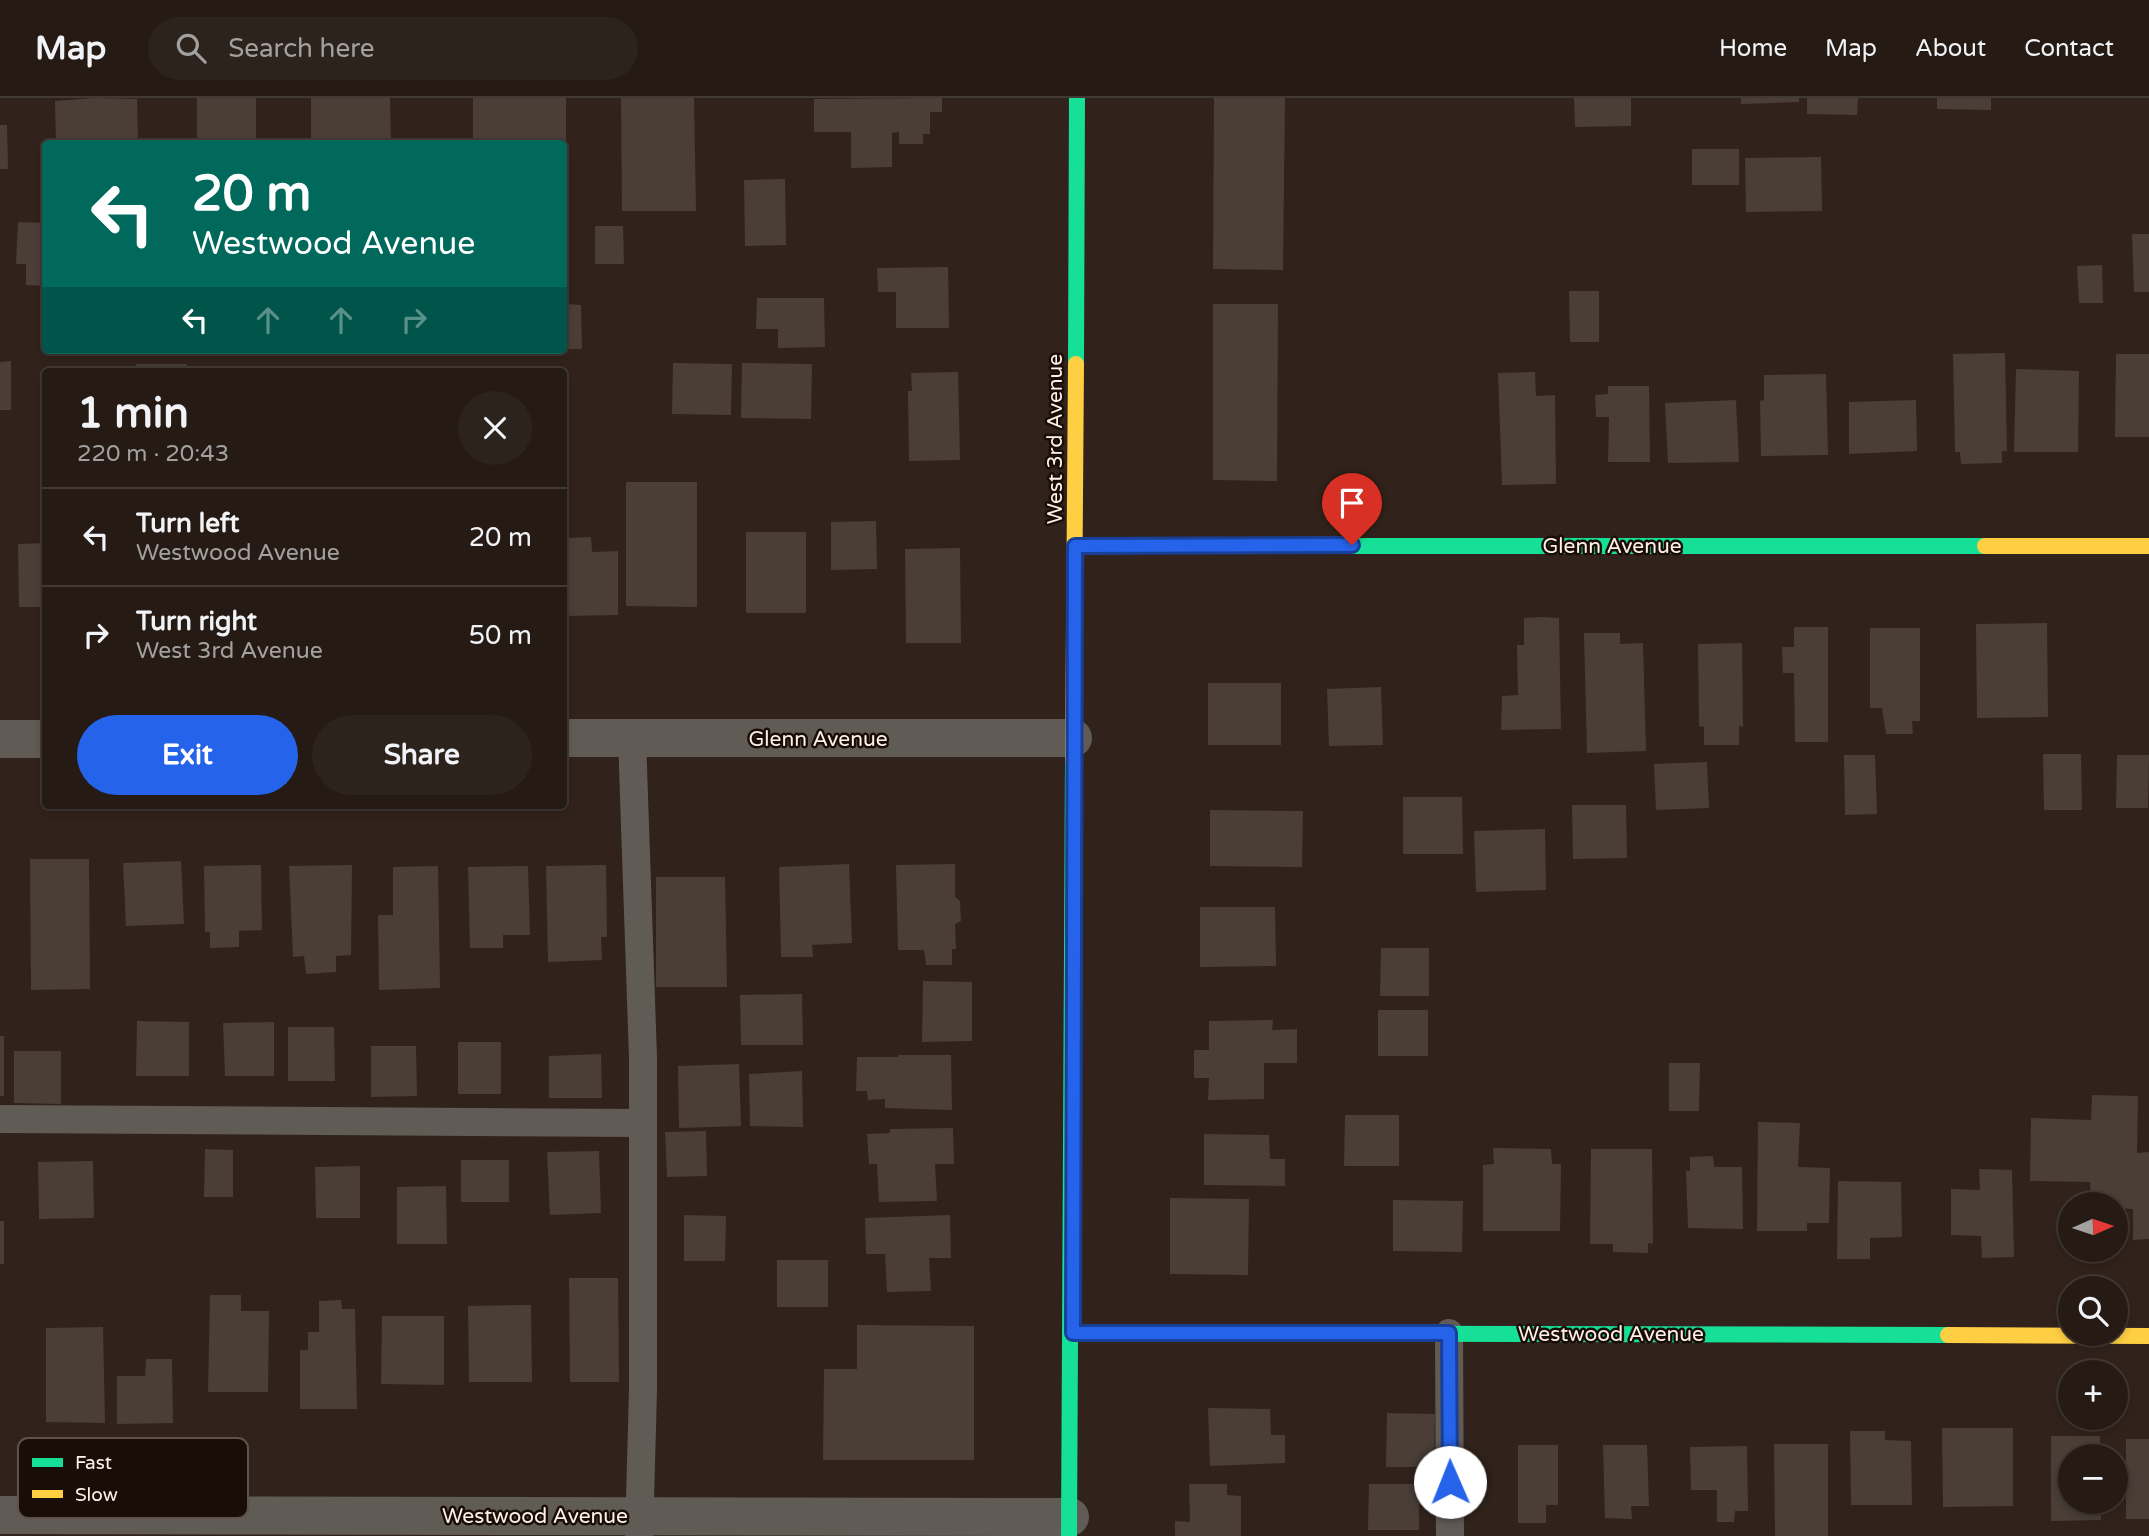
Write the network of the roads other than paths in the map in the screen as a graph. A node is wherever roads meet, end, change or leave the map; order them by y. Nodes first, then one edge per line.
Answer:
1 (1077, 98) edge
2 (1075, 546) junction
3 (2149, 546) edge
4 (567, 738) edge
5 (632, 738) junction
6 (1073, 738) junction
7 (0, 739) edge
8 (42, 739) edge
9 (0, 1119) edge
10 (642, 1123) junction
11 (1073, 1333) junction
12 (1449, 1333) junction
13 (2149, 1336) edge
14 (0, 1515) edge
15 (18, 1515) edge
16 (174, 1518) edge
17 (639, 1526) edge
18 (1070, 1526) edge
19 (1451, 1536) edge

1 - 2 street, West 3rd Avenue
2 - 3 street, Glenn Avenue
2 - 6 street, West 3rd Avenue
4 - 5 street, Glenn Avenue
5 - 6 street, Glenn Avenue
5 - 10 lane
6 - 11 street, West 3rd Avenue
7 - 8 street
9 - 10 lane
10 - 17 lane
11 - 12 street, Westwood Avenue
11 - 18 street, West 3rd Avenue
12 - 13 street, Westwood Avenue
12 - 19 lane
14 - 15 street, Westwood Avenue
16 - 17 street, Westwood Avenue
17 - 18 street, Westwood Avenue

